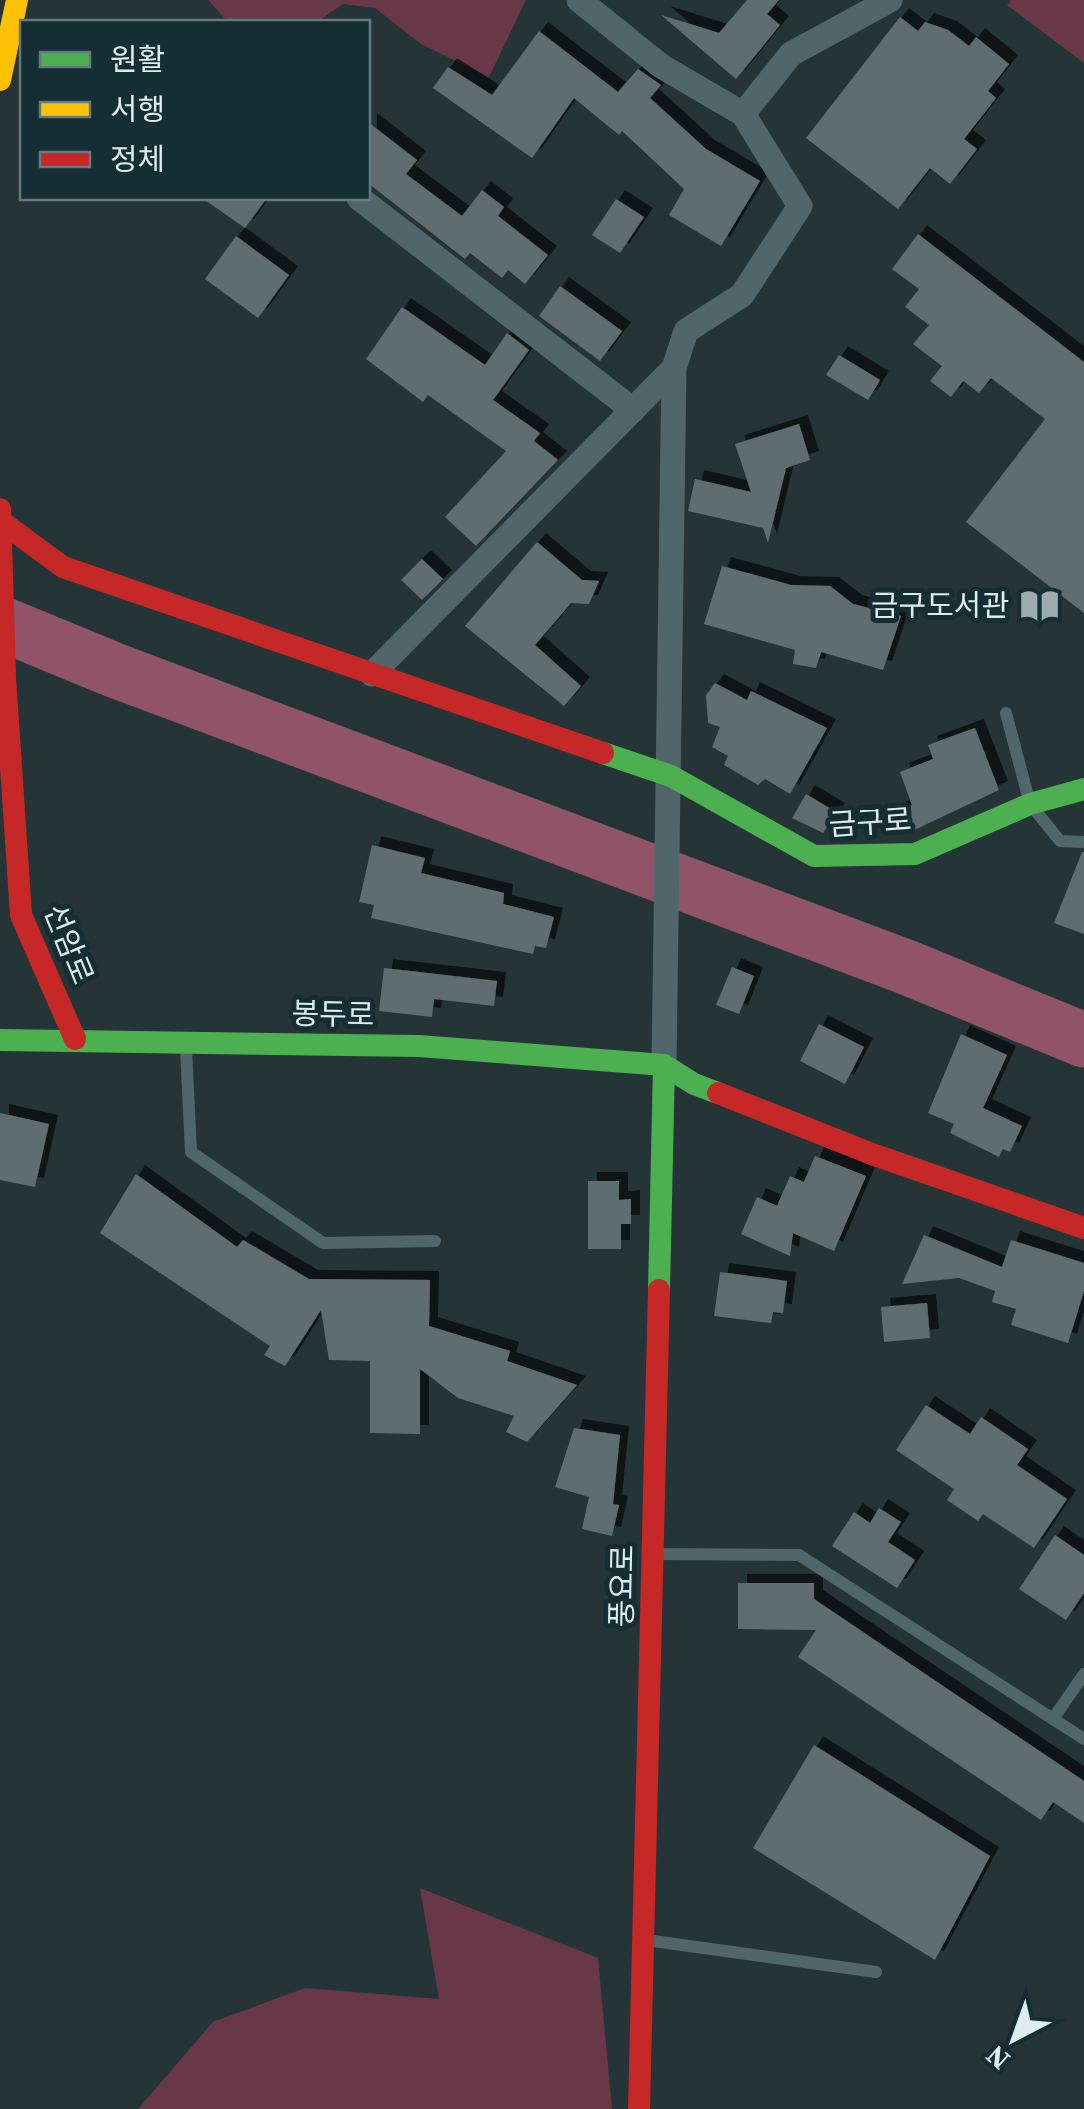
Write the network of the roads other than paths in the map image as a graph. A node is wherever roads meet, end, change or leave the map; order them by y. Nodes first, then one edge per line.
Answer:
1 (17, 0) edge
2 (579, 0) edge
3 (890, 0) edge
4 (0, 80) edge
5 (743, 114) junction
6 (362, 200) edge
7 (674, 368) junction
8 (633, 410) junction
9 (1, 516) edge
10 (2, 553) edge
11 (372, 674) junction
12 (1006, 713) dead end
13 (670, 785) junction
14 (1084, 789) edge
15 (1030, 804) junction
16 (1084, 842) edge
17 (75, 1039) junction
18 (0, 1040) edge
19 (186, 1041) junction
20 (664, 1065) junction
21 (1084, 1228) edge
22 (435, 1242) dead end
23 (653, 1554) junction
24 (1084, 1674) edge
25 (1053, 1718) junction
26 (1084, 1738) edge
27 (644, 1940) junction
28 (876, 1972) dead end
29 (639, 2109) edge

1 - 4 main road
2 - 5 street
3 - 5 street
5 - 7 street
6 - 8 street
7 - 8 street
7 - 13 street
8 - 11 street
9 - 10 main road, 선암로
9 - 11 main road, 금구로
10 - 17 main road, 선암로
11 - 13 main road, 금구로
12 - 15 lane
13 - 15 main road, 금구로
13 - 20 street
14 - 15 main road, 금구로
15 - 16 lane
17 - 18 main road, 봉두로
17 - 19 main road, 봉두로
19 - 20 main road, 봉두로
19 - 22 lane
20 - 21 main road
20 - 23 main road, 풍요로
23 - 25 lane
23 - 27 main road, 풍요로
24 - 25 lane
25 - 26 lane
27 - 28 lane
27 - 29 main road, 풍요로

